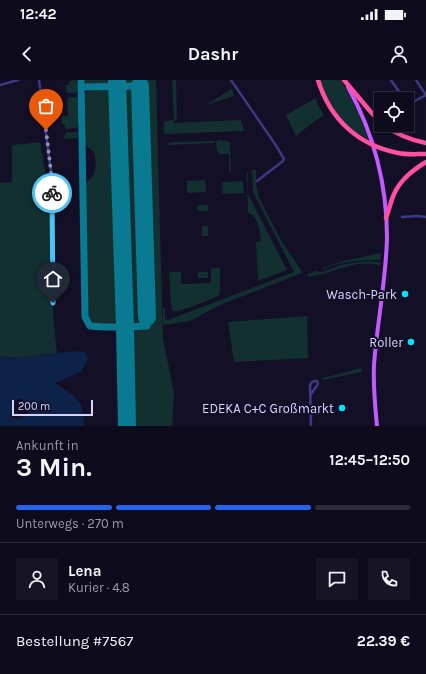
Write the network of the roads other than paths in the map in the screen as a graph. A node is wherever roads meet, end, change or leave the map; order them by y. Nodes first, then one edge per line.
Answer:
1 (18, 80) edge
2 (39, 80) edge
3 (231, 80) edge
4 (318, 80) edge
5 (391, 80) edge
6 (416, 80) edge
7 (345, 81) edge
8 (0, 85) edge
9 (399, 92) edge
10 (426, 95) edge
11 (414, 101) edge
12 (374, 115) edge
13 (397, 132) edge
14 (426, 143) edge
15 (426, 154) edge
16 (426, 162) edge
17 (257, 181) dead end
18 (402, 216) dead end
19 (426, 217) edge
20 (386, 218) junction
21 (53, 303) dead end
22 (311, 394) junction
23 (311, 426) edge
24 (377, 426) edge

1 - 8 street
2 - 21 street
3 - 17 street
4 - 15 highway
5 - 9 street
6 - 10 street
7 - 12 highway
7 - 20 main road
10 - 11 street
13 - 14 highway
16 - 20 highway
18 - 19 street
20 - 24 main road
22 - 22 street
22 - 23 street

